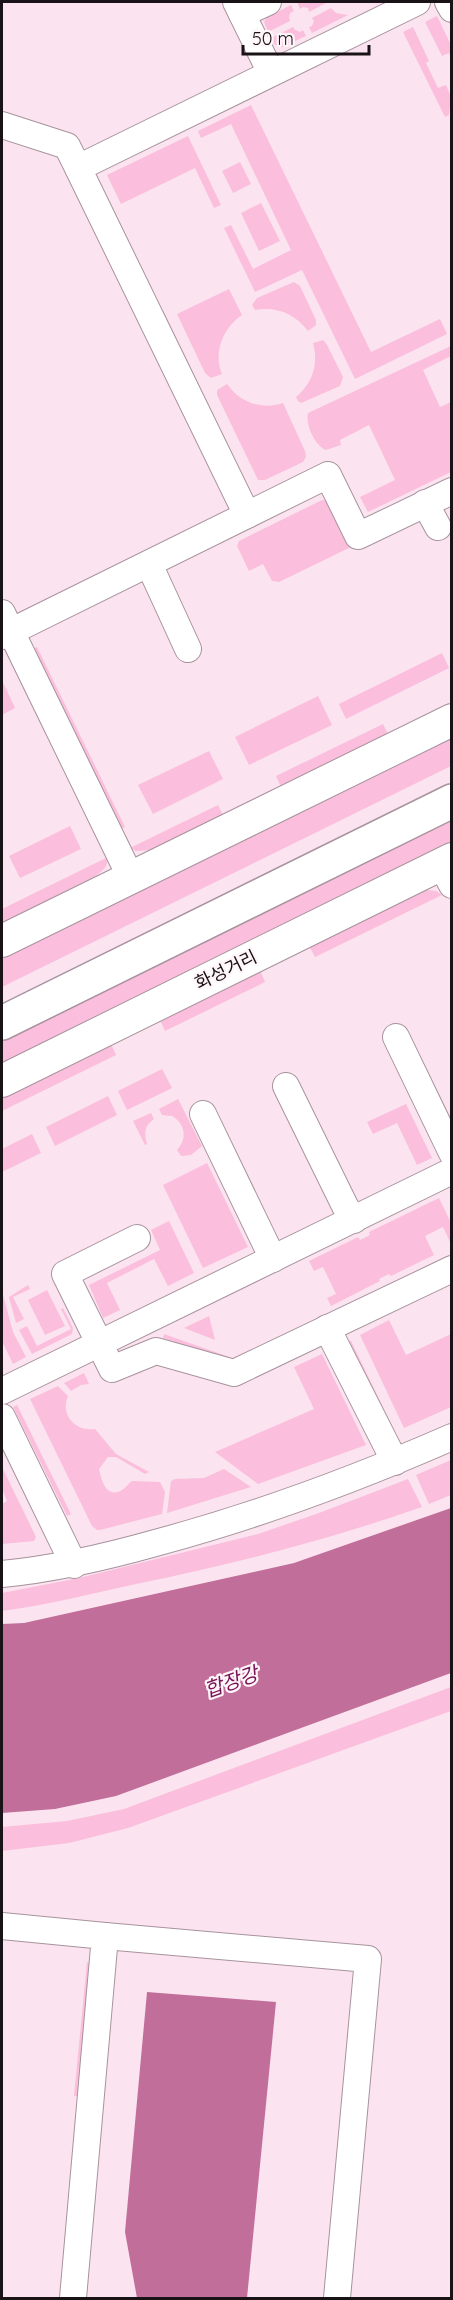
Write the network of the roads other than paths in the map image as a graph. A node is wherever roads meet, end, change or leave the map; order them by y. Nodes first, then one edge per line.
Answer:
1 (268, 2) edge
2 (417, 2) edge
3 (448, 2) edge
4 (239, 8) edge
5 (452, 9) edge
6 (271, 73) junction
7 (2, 125) edge
8 (78, 168) junction
9 (452, 491) edge
10 (425, 503) junction
11 (247, 516) junction
12 (438, 527) dead end
13 (149, 564) junction
14 (4, 627) edge
15 (188, 649) dead end
16 (452, 720) edge
17 (452, 780) edge
18 (452, 801) edge
19 (448, 870) edge
20 (131, 878) junction
21 (2, 941) edge
22 (2, 1002) edge
23 (2, 1023) edge
24 (396, 1037) dead end
25 (2, 1081) edge
26 (286, 1086) dead end
27 (203, 1114) dead end
28 (452, 1153) edge
29 (452, 1171) edge
30 (354, 1220) junction
31 (137, 1238) dead end
32 (273, 1259) junction
33 (452, 1269) edge
34 (327, 1328) junction
35 (99, 1344) junction
36 (2, 1391) edge
37 (2, 1417) edge
38 (452, 1437) edge
39 (395, 1462) junction
40 (74, 1564) junction
41 (2, 1574) edge
42 (2, 1926) edge
43 (105, 1936) junction
44 (73, 2298) edge
45 (337, 2298) edge

1 - 4 street
2 - 6 street
3 - 5 street
4 - 6 street
6 - 8 street
7 - 8 street
8 - 11 street
9 - 10 street
10 - 11 street
10 - 12 street
11 - 13 street
13 - 14 street
13 - 15 street
14 - 20 street
16 - 20 main road
17 - 22 highway
18 - 23 highway
19 - 25 main road, 화성거리
20 - 21 main road
24 - 28 street
26 - 30 street
27 - 32 street
29 - 30 street
30 - 32 street
31 - 35 street
32 - 35 street
33 - 34 street
34 - 35 street
34 - 39 street
35 - 36 street
37 - 40 street
38 - 39 street
39 - 40 street
40 - 41 street
42 - 43 street
43 - 44 street
43 - 45 street

